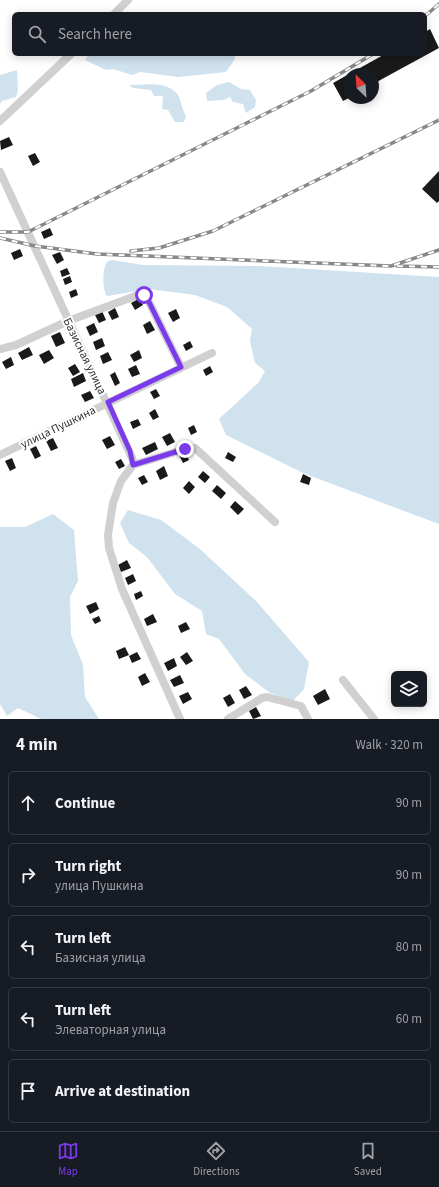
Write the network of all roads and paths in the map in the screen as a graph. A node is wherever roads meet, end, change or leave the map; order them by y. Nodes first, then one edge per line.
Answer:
1 (128, 0) edge
2 (116, 12) edge
3 (69, 56) edge
4 (0, 121) edge
5 (0, 172) edge
6 (68, 321) junction
7 (0, 349) edge
8 (212, 353) dead end
9 (181, 367) junction
10 (108, 402) junction
11 (0, 455) edge
12 (133, 465) junction
13 (275, 522) dead end
14 (343, 680) dead end
15 (240, 711) junction
16 (180, 719) edge
17 (228, 719) edge
18 (244, 719) edge
19 (308, 719) edge
20 (374, 719) edge

1 - 2 street
3 - 4 street
5 - 6 street, Базисная улица
6 - 7 street
6 - 9 street
6 - 10 street, Базисная улица
8 - 9 street, улица Пушкина
9 - 10 street, улица Пушкина
10 - 11 street, улица Пушкина
10 - 12 street, Базисная улица
12 - 13 street
12 - 16 street
14 - 20 street
15 - 17 street
15 - 18 street
15 - 19 street

